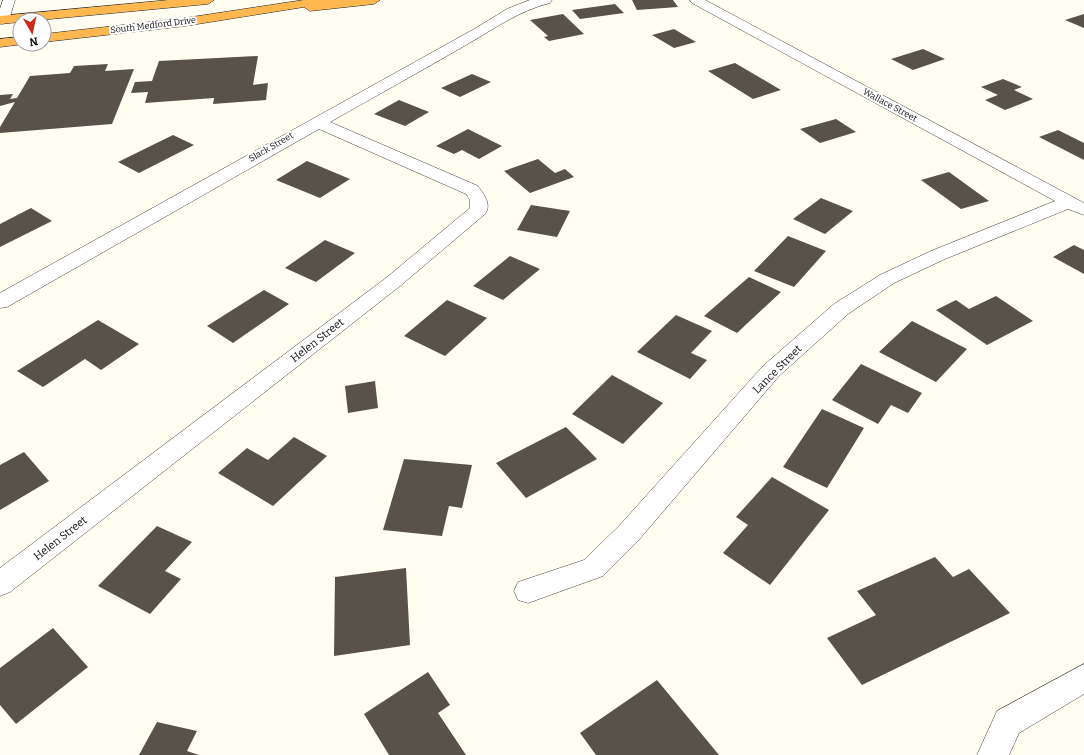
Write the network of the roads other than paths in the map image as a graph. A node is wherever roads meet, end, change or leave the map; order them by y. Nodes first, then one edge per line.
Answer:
1 (9, 0) edge
2 (208, 0) edge
3 (325, 0) edge
4 (374, 0) edge
5 (546, 0) edge
6 (696, 0) edge
7 (263, 11) junction
8 (2, 20) edge
9 (52, 37) edge
10 (12, 42) edge
11 (0, 43) edge
12 (317, 122) junction
13 (1076, 206) edge
14 (0, 302) edge
15 (0, 584) edge
16 (528, 591) dead end
17 (1084, 678) edge
18 (993, 755) edge

1 - 8 street
2 - 8 highway, South Medford Drive
3 - 7 highway
4 - 7 highway
5 - 12 street, Slack Street
6 - 13 street, Wallace Street
7 - 9 highway, South Medford Drive
10 - 11 highway
12 - 14 street, Slack Street
12 - 15 street, Helen Street
13 - 16 street, Lance Street
17 - 18 street

